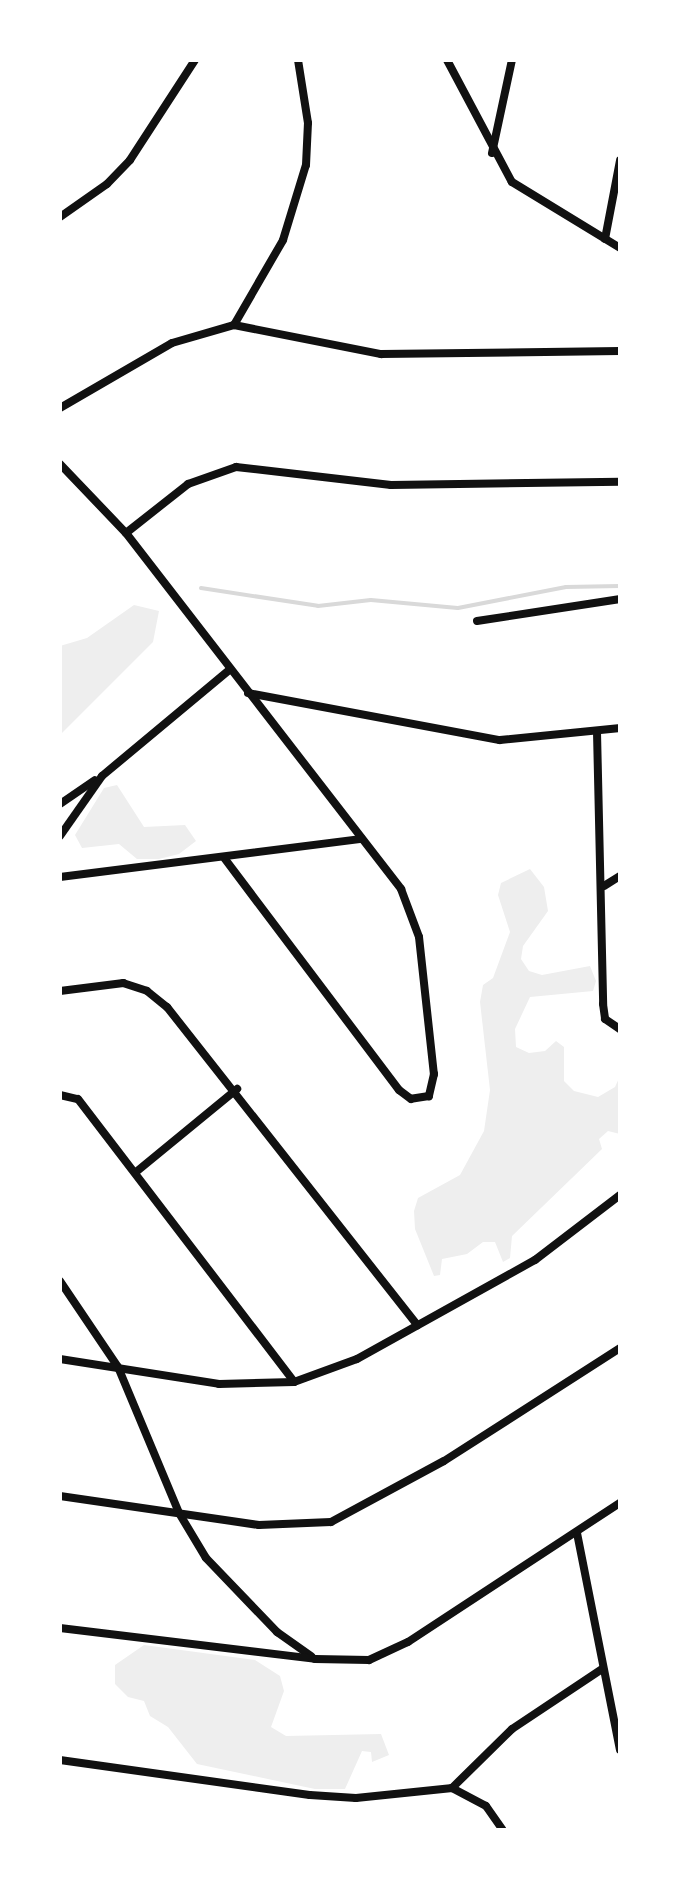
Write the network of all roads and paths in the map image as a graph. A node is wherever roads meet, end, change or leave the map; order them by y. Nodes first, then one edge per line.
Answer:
1 (195, 60) edge
2 (298, 60) edge
3 (447, 60) edge
4 (512, 60) edge
5 (492, 154) junction
6 (620, 160) edge
7 (60, 217) edge
8 (605, 239) junction
9 (620, 248) edge
10 (234, 325) junction
11 (620, 351) edge
12 (60, 408) edge
13 (60, 464) edge
14 (620, 482) edge
15 (126, 533) junction
16 (620, 599) edge
17 (477, 621) dead end
18 (229, 670) junction
19 (247, 693) junction
20 (620, 728) edge
21 (597, 732) junction
22 (102, 776) junction
23 (60, 804) edge
24 (60, 836) edge
25 (362, 839) junction
26 (225, 859) junction
27 (620, 876) edge
28 (60, 877) edge
29 (604, 886) junction
30 (60, 991) edge
31 (620, 1029) edge
32 (237, 1089) junction
33 (60, 1095) edge
34 (136, 1172) junction
35 (620, 1195) edge
36 (60, 1281) edge
37 (417, 1325) junction
38 (620, 1348) edge
39 (60, 1359) edge
40 (118, 1367) junction
41 (294, 1382) junction
42 (60, 1496) edge
43 (620, 1503) edge
44 (179, 1513) junction
45 (577, 1533) junction
46 (60, 1628) edge
47 (315, 1659) junction
48 (602, 1669) junction
49 (620, 1750) edge
50 (60, 1760) edge
51 (452, 1788) junction
52 (503, 1830) edge

1 - 7 street
2 - 10 street
3 - 5 street
4 - 5 street
5 - 8 street
6 - 8 street
8 - 9 street
10 - 11 street
10 - 12 street
13 - 15 street
14 - 15 street
15 - 18 street
16 - 17 street
18 - 19 street
18 - 22 street
19 - 21 street
19 - 25 street
20 - 21 street
21 - 29 street
22 - 23 street
22 - 24 street
25 - 26 street
25 - 26 street
26 - 28 street
27 - 29 street
29 - 31 street
30 - 32 street
32 - 34 street
32 - 37 street
33 - 34 street
34 - 41 street
35 - 37 street
36 - 40 street
37 - 41 street
38 - 44 street
39 - 40 street
40 - 41 street
40 - 44 street
42 - 44 street
43 - 45 street
44 - 47 street
45 - 47 street
45 - 48 street
46 - 47 street
48 - 49 street
48 - 51 street
50 - 51 street
51 - 52 street

